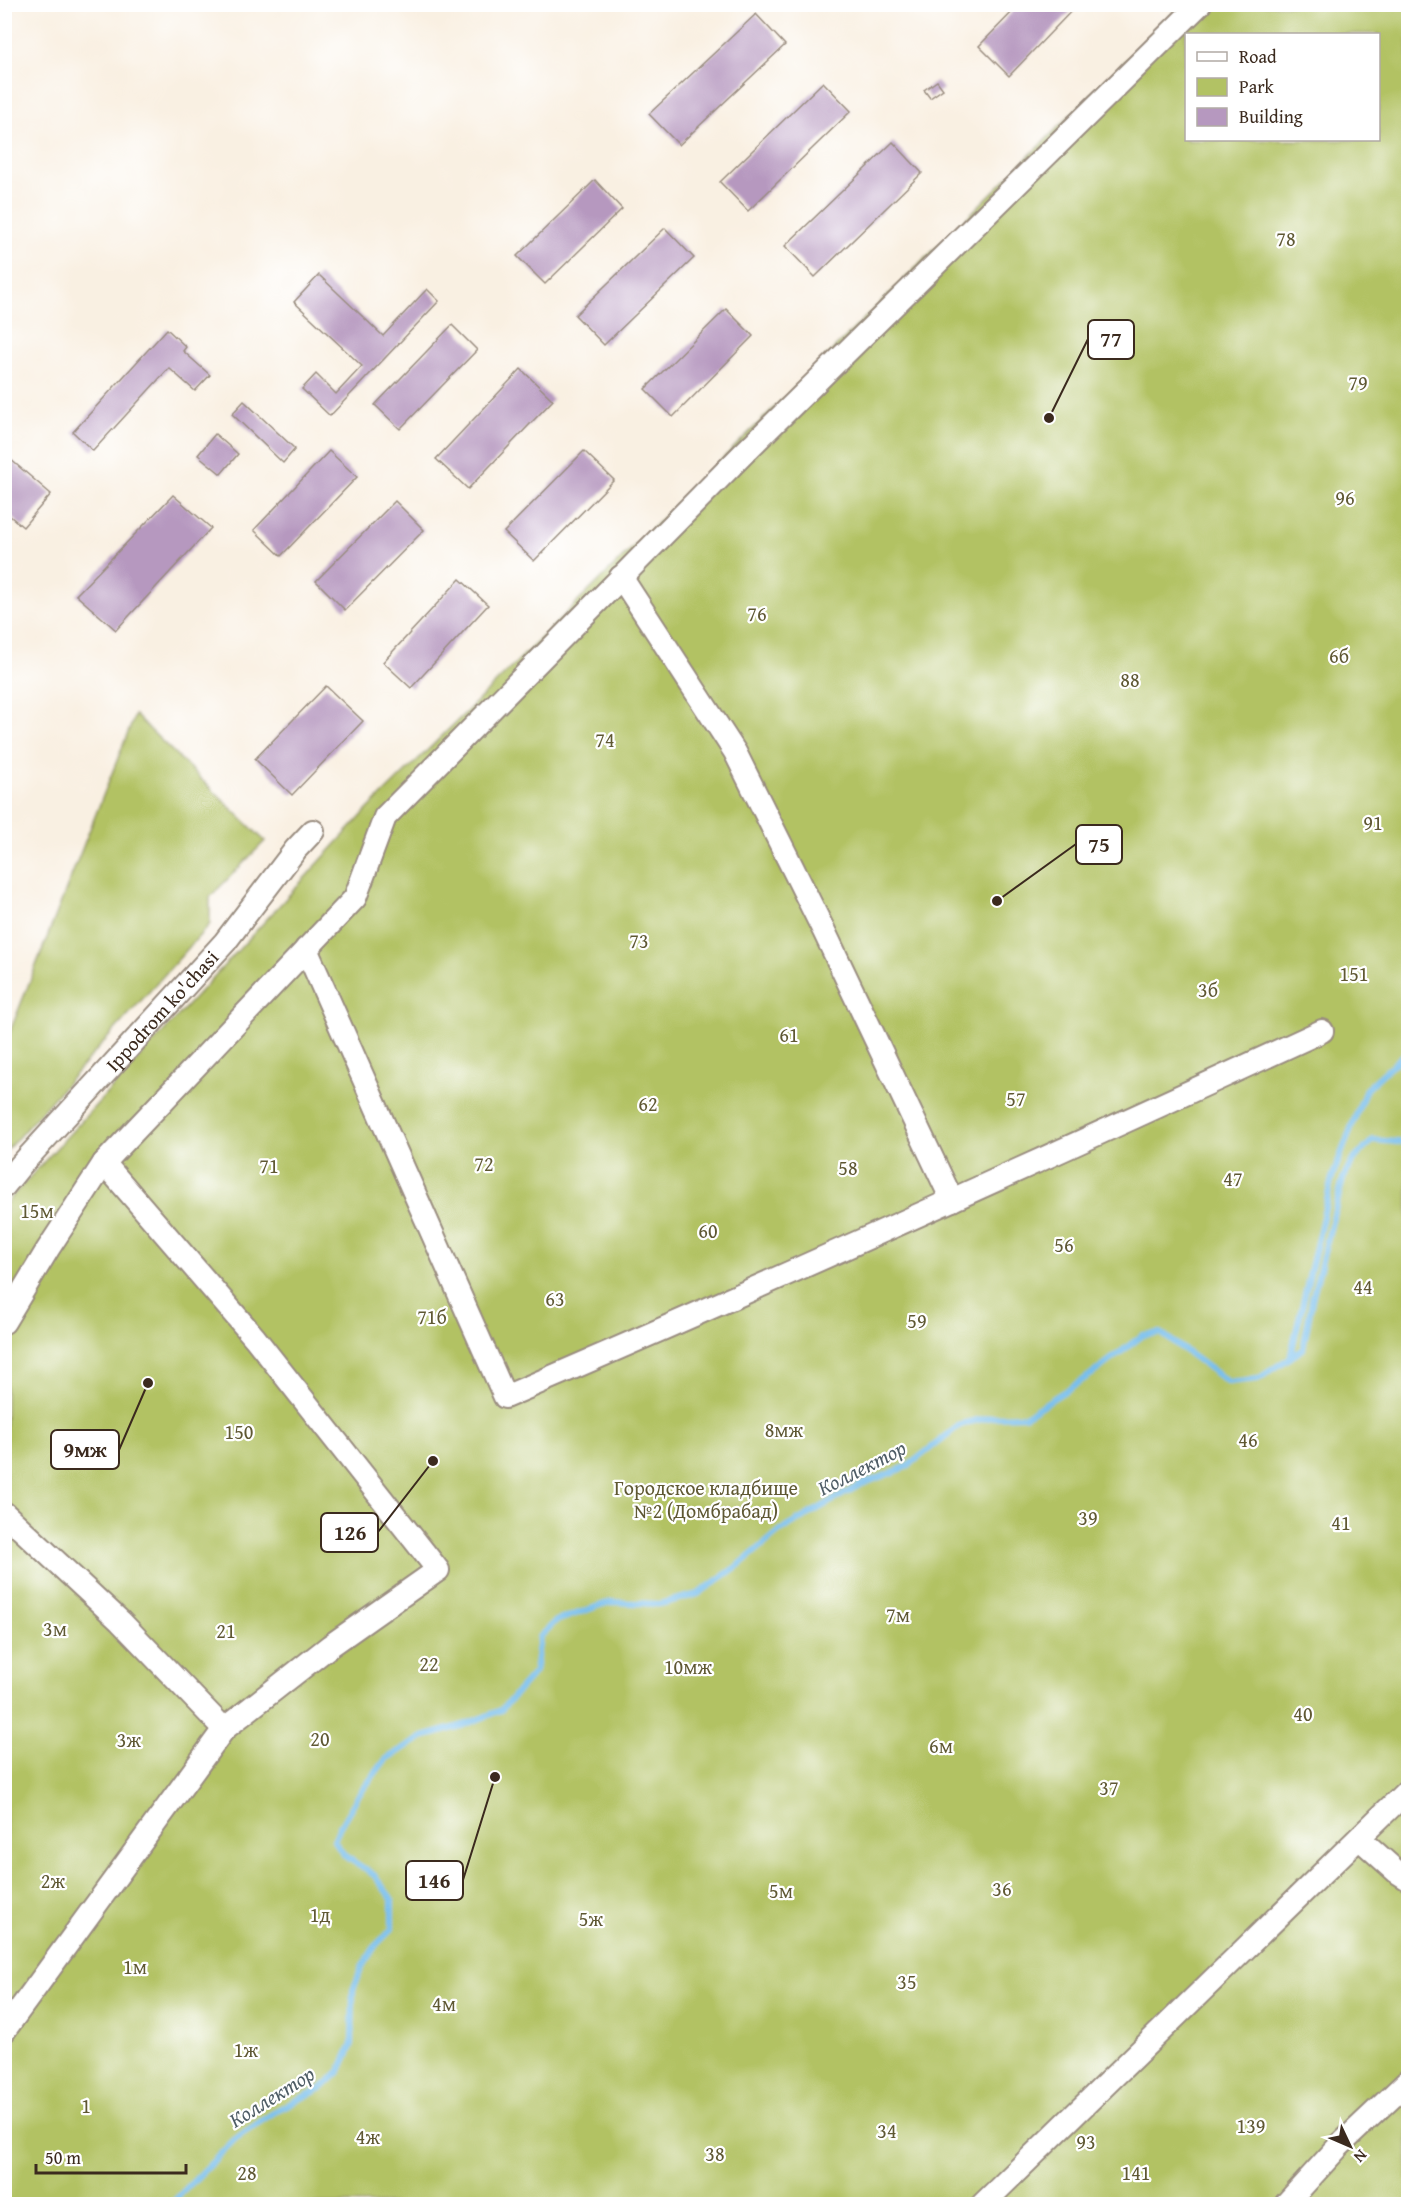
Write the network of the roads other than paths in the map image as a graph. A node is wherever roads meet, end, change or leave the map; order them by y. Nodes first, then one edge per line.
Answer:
1 (1200, 4) edge
2 (621, 577) junction
3 (313, 831) dead end
4 (306, 949) junction
5 (1322, 1031) dead end
6 (104, 1163) junction
7 (4, 1186) edge
8 (952, 1200) junction
9 (4, 1322) edge
10 (4, 1513) edge
11 (224, 1729) junction
12 (1408, 1790) edge
13 (1359, 1838) junction
14 (1408, 1879) edge
15 (4, 2031) edge
16 (1408, 2082) edge
17 (983, 2205) edge
18 (1286, 2205) edge

1 - 2 street
2 - 4 street
2 - 8 street
3 - 7 street, Ippodrom ko'chasi
4 - 6 street
4 - 8 street
5 - 8 street
6 - 9 street
6 - 11 street
10 - 11 street
11 - 15 street
12 - 13 street
13 - 14 street
13 - 17 street
16 - 18 street

